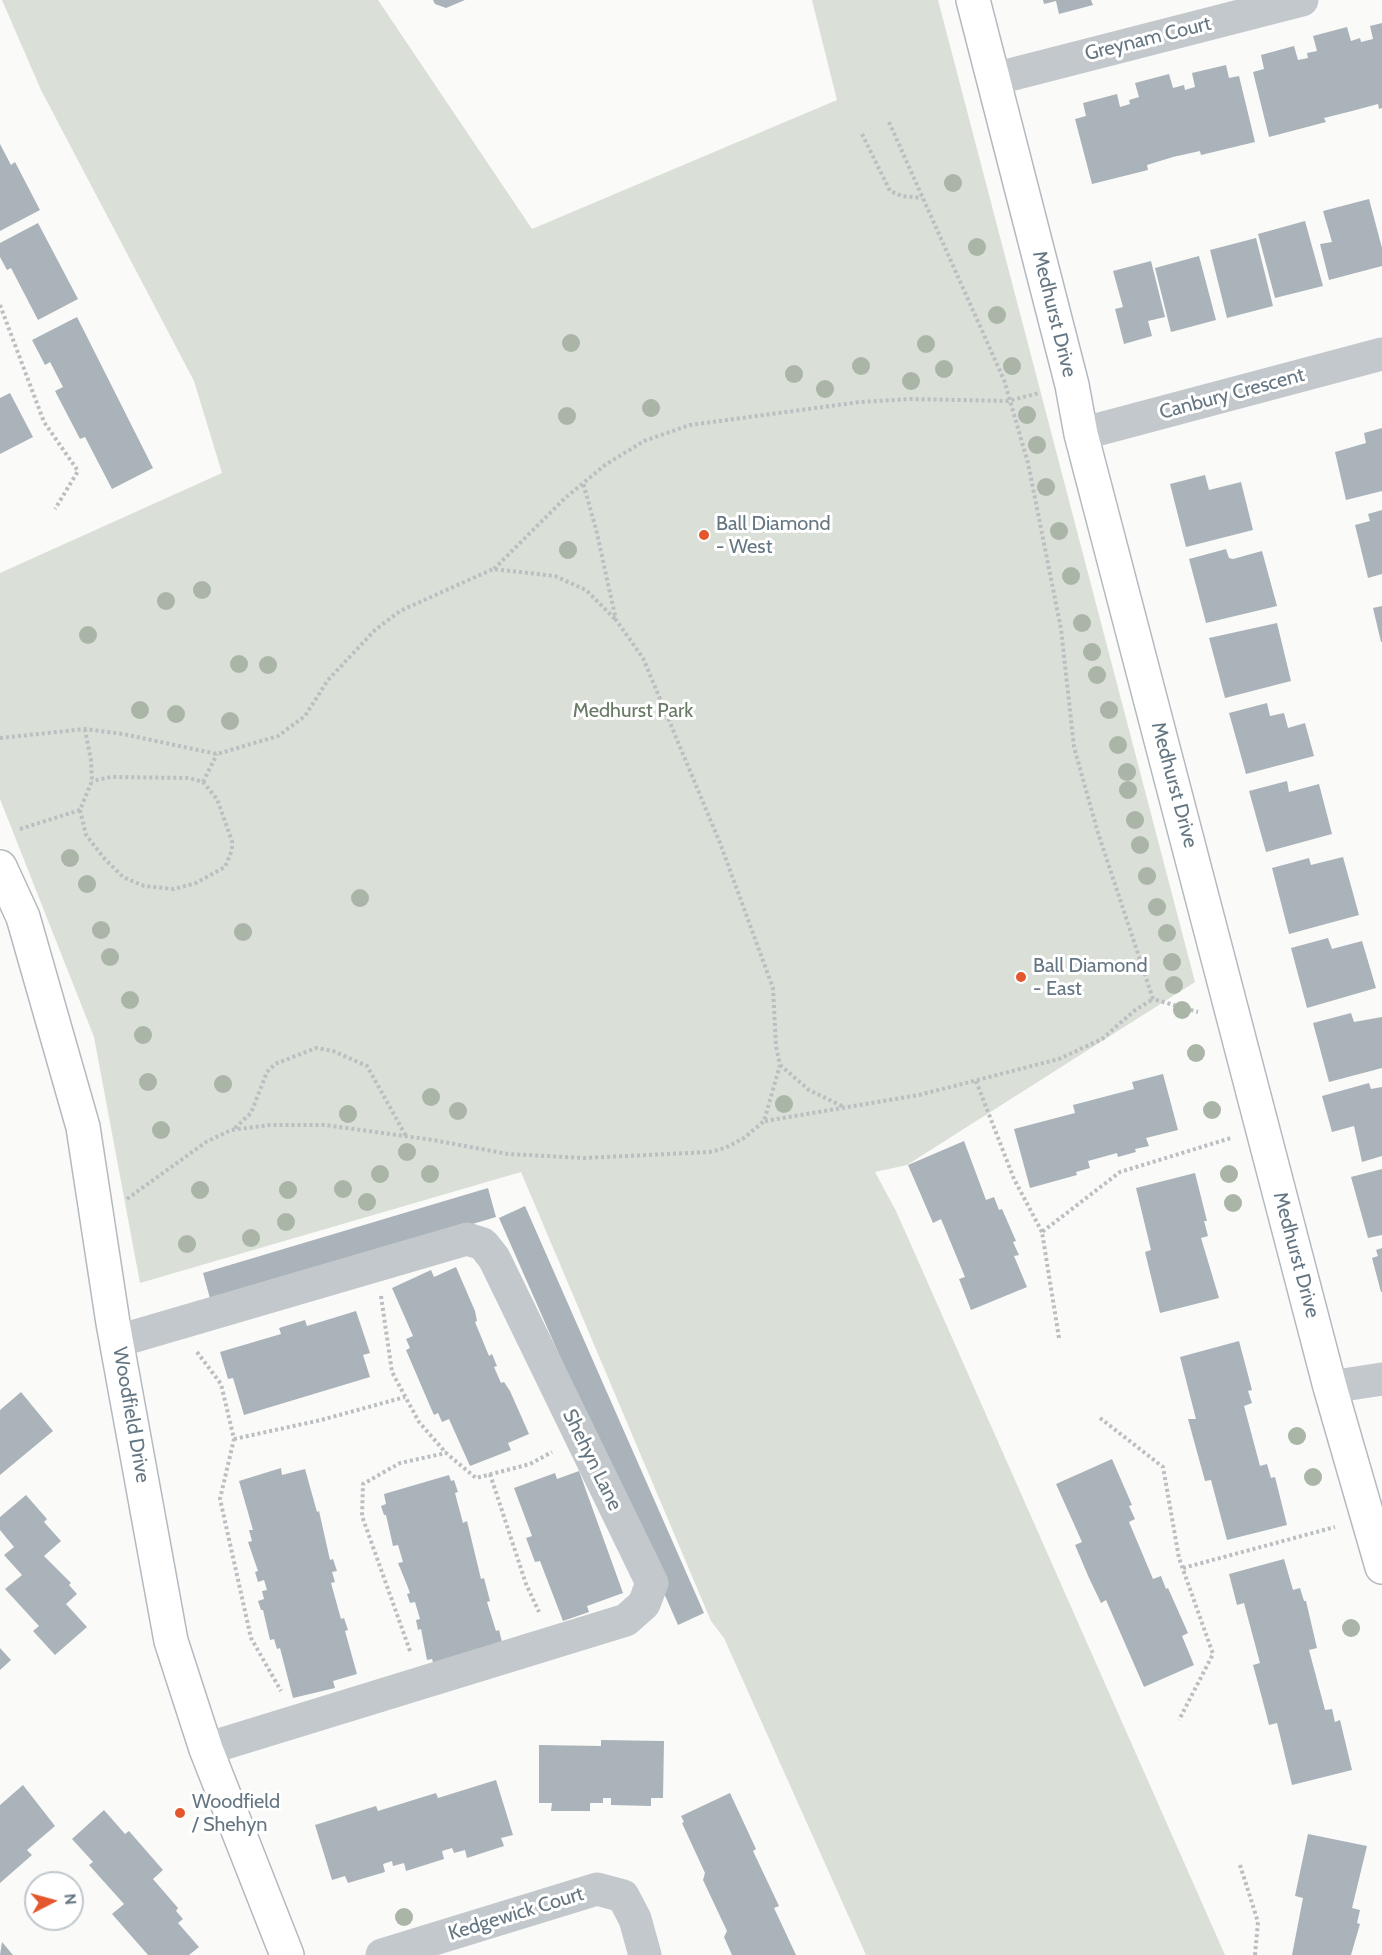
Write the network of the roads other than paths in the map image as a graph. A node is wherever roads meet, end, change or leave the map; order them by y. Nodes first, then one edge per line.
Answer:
1 (973, 0) edge
2 (1302, 0) edge
3 (994, 79) junction
4 (1382, 354) edge
5 (1082, 434) junction
6 (0, 867) edge
7 (118, 1341) junction
8 (1382, 1380) edge
9 (1330, 1387) junction
10 (1382, 1567) edge
11 (206, 1749) junction
12 (286, 1955) edge
13 (382, 1955) edge
14 (645, 1955) edge

1 - 3 street, Medhurst Drive
2 - 3 street, Greynam Court
3 - 5 street, Medhurst Drive
4 - 5 street, Canbury Crescent
5 - 9 street, Medhurst Drive
6 - 7 street, Woodfield Drive
7 - 11 street, Woodfield Drive
7 - 11 street, Shehyn Lane
8 - 9 street
9 - 10 street, Medhurst Drive
11 - 12 street, Woodfield Drive
13 - 14 street, Kedgewick Court

